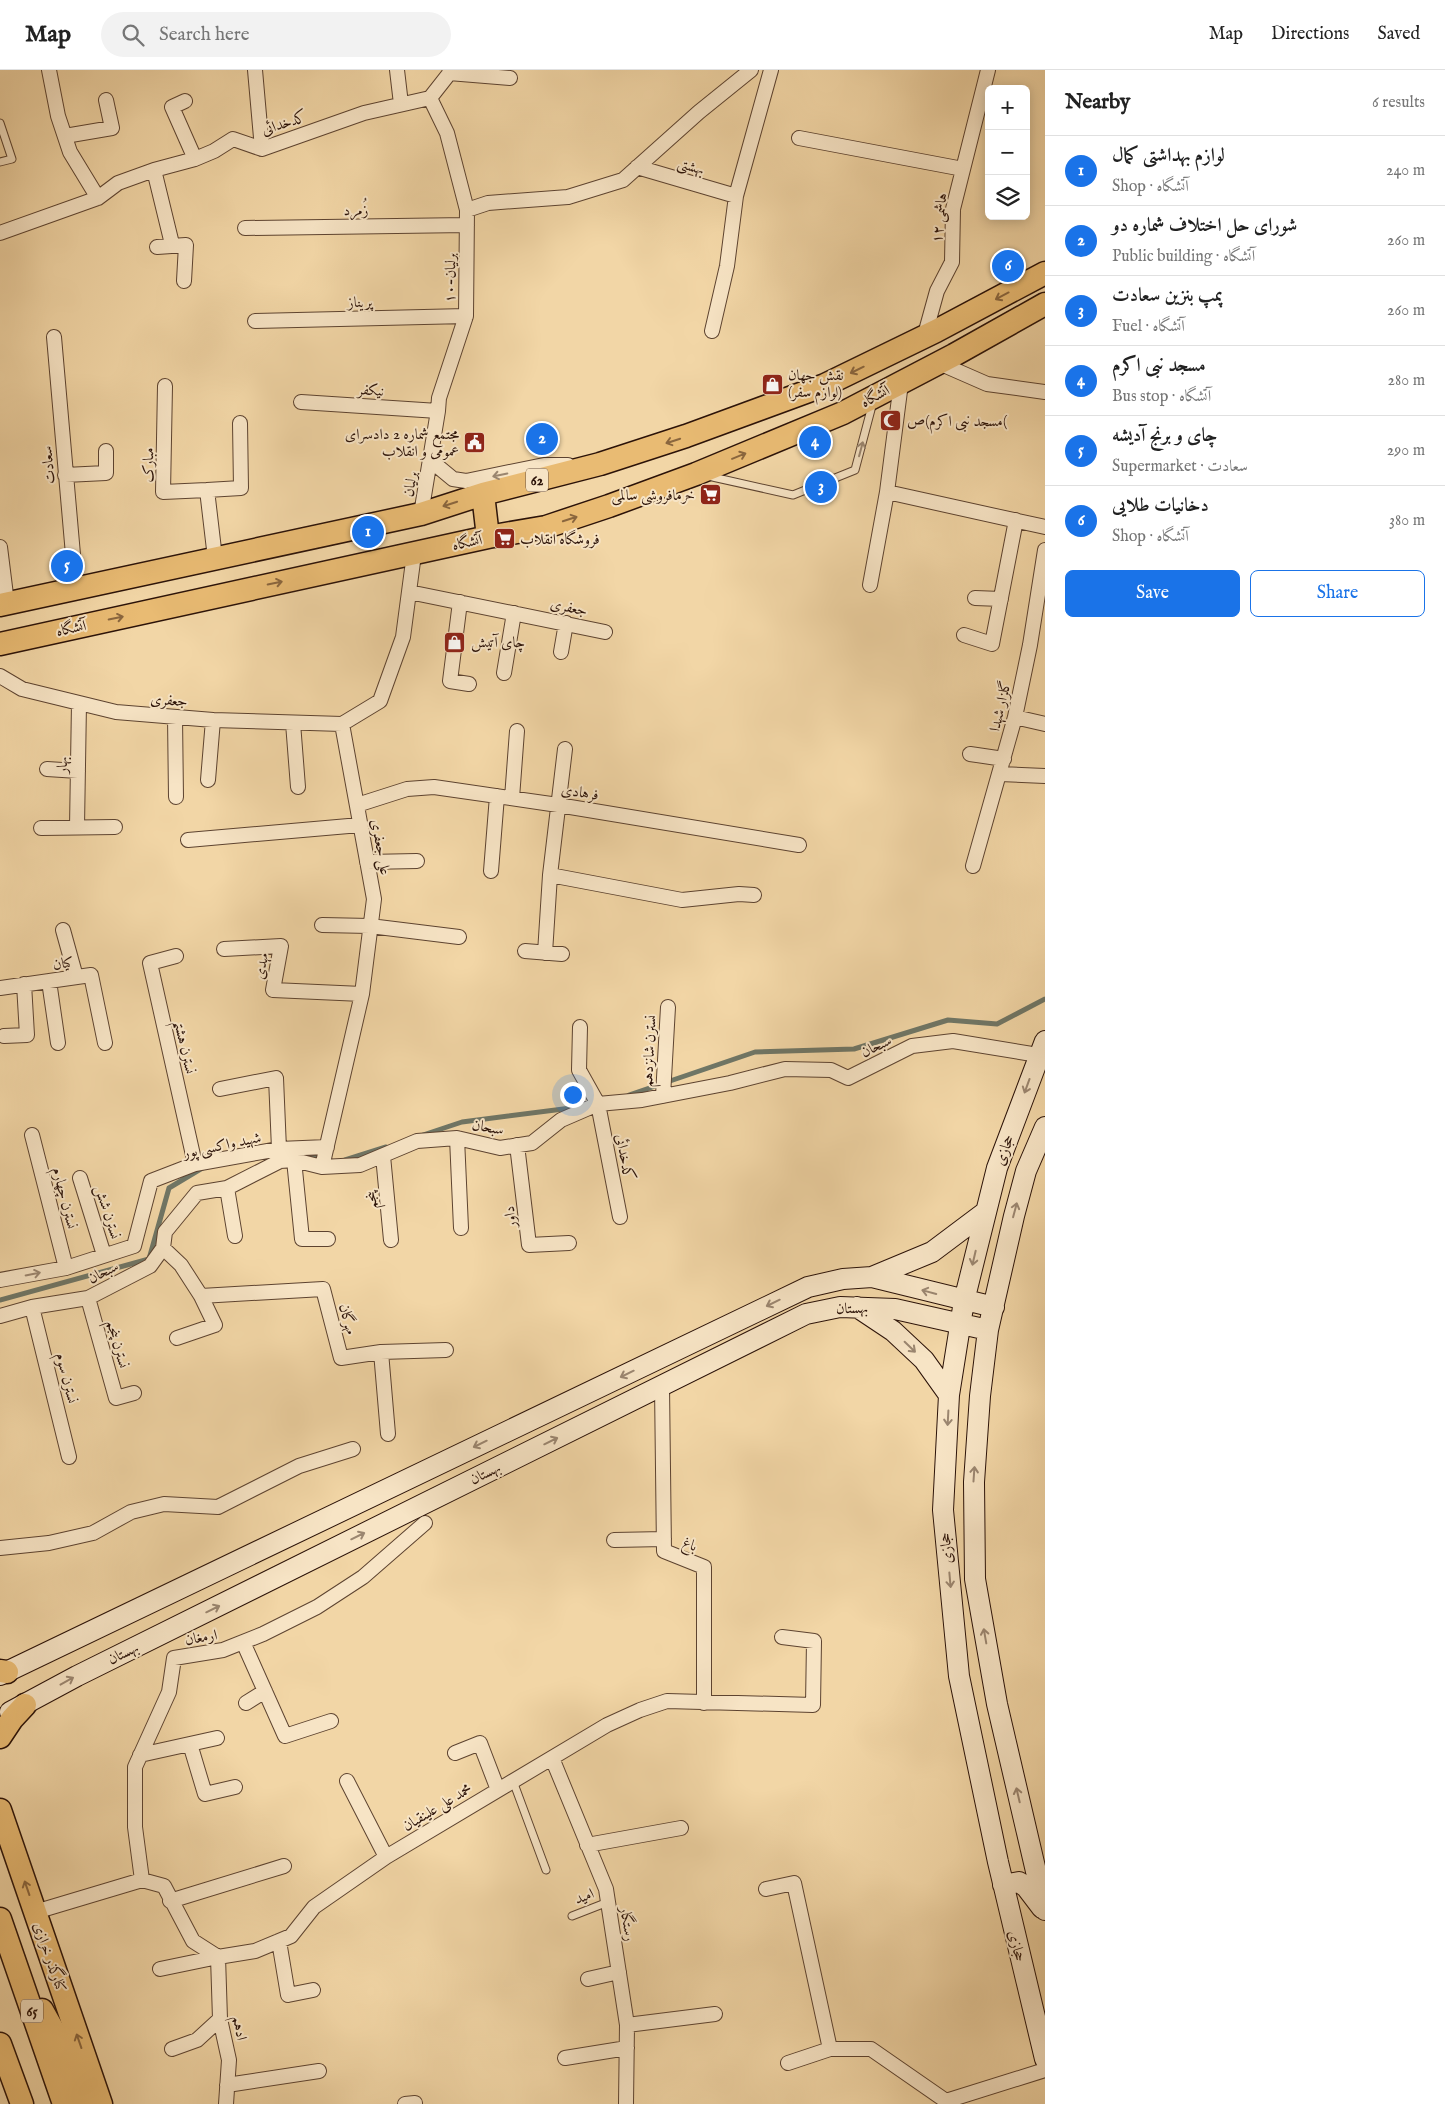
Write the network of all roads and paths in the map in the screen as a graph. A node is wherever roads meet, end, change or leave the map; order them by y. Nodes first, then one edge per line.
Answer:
1 (50, 70) edge
2 (255, 70) edge
3 (397, 70) edge
4 (751, 70) edge
5 (771, 70) edge
6 (988, 70) edge
7 (450, 72) edge
8 (510, 78) dead end
9 (430, 98) junction
10 (106, 100) dead end
11 (185, 101) dead end
12 (402, 104) junction
13 (0, 123) edge
14 (65, 136) junction
15 (799, 138) dead end
16 (262, 149) junction
17 (195, 159) junction
18 (0, 162) edge
19 (637, 167) junction
20 (963, 169) junction
21 (154, 170) junction
22 (736, 196) junction
23 (98, 198) junction
24 (467, 210) junction
25 (467, 225) junction
26 (245, 228) dead end
27 (0, 233) edge
28 (172, 244) junction
29 (157, 247) dead end
30 (1045, 273) edge
31 (184, 281) dead end
32 (1045, 304) edge
33 (466, 316) junction
34 (255, 320) dead end
35 (712, 331) dead end
36 (54, 337) dead end
37 (924, 338) junction
38 (939, 363) junction
39 (901, 383) junction
40 (165, 386) dead end
41 (1045, 392) edge
42 (875, 396) junction
43 (301, 402) dead end
44 (438, 411) junction
45 (240, 422) dead end
46 (106, 451) dead end
47 (430, 460) junction
48 (600, 464) junction
49 (696, 474) junction
50 (65, 475) junction
51 (207, 490) junction
52 (887, 492) junction
53 (483, 494) junction
54 (421, 514) junction
55 (1016, 520) junction
56 (1045, 527) edge
57 (488, 537) junction
58 (0, 547) edge
59 (1045, 550) edge
60 (414, 554) junction
61 (215, 558) junction
62 (870, 585) dead end
63 (76, 589) junction
64 (409, 592) junction
65 (975, 598) dead end
66 (1001, 600) junction
67 (460, 602) junction
68 (3, 604) edge
69 (514, 613) junction
70 (566, 623) junction
71 (1039, 625) edge
72 (605, 632) dead end
73 (964, 635) dead end
74 (0, 644) edge
75 (561, 652) dead end
76 (504, 673) dead end
77 (0, 676) edge
78 (469, 684) dead end
79 (79, 703) junction
80 (175, 717) junction
81 (1015, 718) junction
82 (213, 720) junction
83 (293, 722) junction
84 (342, 724) junction
85 (1045, 724) edge
86 (517, 731) dead end
87 (565, 749) dead end
88 (970, 754) dead end
89 (1004, 759) junction
90 (47, 769) dead end
91 (78, 771) junction
92 (1000, 774) junction
93 (1045, 776) edge
94 (208, 780) dead end
95 (298, 786) dead end
96 (497, 796) junction
97 (176, 797) dead end
98 (512, 798) junction
99 (558, 804) junction
100 (357, 805) junction
101 (360, 825) junction
102 (77, 827) junction
103 (115, 827) dead end
104 (41, 828) dead end
105 (188, 840) dead end
106 (799, 845) dead end
107 (417, 861) dead end
108 (367, 862) junction
109 (973, 866) dead end
110 (491, 871) dead end
111 (550, 875) junction
112 (754, 895) dead end
113 (322, 925) dead end
114 (370, 926) junction
115 (63, 930) dead end
116 (459, 937) dead end
117 (224, 949) dead end
118 (525, 950) dead end
119 (545, 953) junction
120 (562, 954) dead end
121 (176, 956) dead end
122 (76, 977) junction
123 (49, 981) junction
124 (24, 984) junction
125 (0, 988) edge
126 (362, 994) junction
127 (668, 1007) dead end
128 (580, 1027) dead end
129 (4, 1036) dead end
130 (58, 1042) dead end
131 (105, 1043) dead end
132 (1042, 1048) edge
133 (220, 1089) dead end
134 (663, 1096) junction
135 (598, 1104) junction
136 (1045, 1128) edge
137 (32, 1135) dead end
138 (457, 1138) junction
139 (518, 1145) junction
140 (327, 1147) junction
141 (280, 1149) junction
142 (383, 1156) junction
143 (294, 1160) junction
144 (195, 1164) junction
145 (322, 1167) junction
146 (80, 1178) dead end
147 (227, 1188) junction
148 (984, 1213) junction
149 (620, 1217) dead end
150 (461, 1228) dead end
151 (235, 1236) dead end
152 (328, 1239) dead end
153 (391, 1240) dead end
154 (569, 1243) dead end
155 (163, 1248) junction
156 (104, 1255) junction
157 (66, 1268) junction
158 (872, 1277) junction
159 (0, 1280) edge
160 (201, 1296) junction
161 (88, 1298) junction
162 (964, 1301) junction
163 (857, 1307) junction
164 (994, 1307) junction
165 (32, 1308) junction
166 (0, 1316) edge
167 (959, 1324) junction
168 (988, 1330) junction
169 (177, 1338) dead end
170 (446, 1350) dead end
171 (380, 1352) junction
172 (662, 1386) junction
173 (134, 1393) dead end
174 (949, 1395) junction
175 (388, 1434) dead end
176 (353, 1449) dead end
177 (69, 1457) dead end
178 (324, 1519) junction
179 (425, 1523) dead end
180 (664, 1539) junction
181 (614, 1540) dead end
182 (0, 1548) edge
183 (335, 1548) junction
184 (782, 1637) dead end
185 (243, 1642) junction
186 (2, 1672) edge
187 (265, 1691) junction
188 (246, 1703) dead end
189 (704, 1703) junction
190 (25, 1705) junction
191 (0, 1718) edge
192 (331, 1721) dead end
193 (0, 1737) edge
194 (217, 1738) dead end
195 (190, 1744) junction
196 (455, 1753) dead end
197 (140, 1755) junction
198 (552, 1758) junction
199 (347, 1781) dead end
200 (513, 1781) junction
201 (235, 1787) dead end
202 (498, 1790) junction
203 (0, 1810) edge
204 (987, 1811) junction
205 (681, 1828) dead end
206 (1026, 1828) junction
207 (587, 1844) junction
208 (386, 1857) junction
209 (284, 1866) dead end
210 (546, 1870) dead end
211 (142, 1880) junction
212 (1003, 1885) junction
213 (766, 1889) dead end
214 (170, 1901) junction
215 (608, 1902) junction
216 (35, 1912) junction
217 (1045, 1912) edge
218 (572, 1916) dead end
219 (0, 1919) edge
220 (279, 1941) junction
221 (218, 1957) junction
222 (14, 1960) junction
223 (160, 1969) dead end
224 (619, 1972) junction
225 (588, 1979) dead end
226 (313, 1990) dead end
227 (715, 2014) dead end
228 (220, 2019) junction
229 (628, 2025) junction
230 (0, 2044) edge
231 (627, 2048) junction
232 (172, 2049) dead end
233 (830, 2049) junction
234 (565, 2058) dead end
235 (1045, 2059) edge
236 (788, 2063) dead end
237 (0, 2067) edge
238 (1045, 2070) edge
239 (319, 2071) dead end
240 (227, 2084) junction
241 (946, 2103) edge
242 (10, 2104) edge
243 (22, 2104) edge
244 (64, 2104) edge
245 (86, 2104) edge
246 (101, 2104) edge
247 (226, 2104) edge
248 (626, 2104) edge

1 - 14 street
2 - 16 street
3 - 12 street
4 - 19 street
5 - 22 street
6 - 20 street, ۱۲ هاشمی
7 - 8 street
7 - 9 street
9 - 12 street, کدخدائی
9 - 24 street, ۱۰-برلیان
10 - 14 street
11 - 17 street
12 - 16 street, کدخدائی
13 - 18 lane
14 - 23 street
15 - 20 street
16 - 17 street, کدخدائی
17 - 21 street, کدخدائی
19 - 22 street, بهشتی
19 - 24 street
20 - 37 street, ۱۲ هاشمی
21 - 23 street, کدخدائی
21 - 28 street
22 - 35 street
23 - 27 street, کدخدائی
24 - 25 street, ۱۰-برلیان
25 - 26 street, زُمرد
25 - 33 street, ۱۰-برلیان
28 - 29 street
28 - 31 street
30 -> 37 main road, آتشگاه / 62
32 - 38 main road, آتشگاه
33 - 34 street, پریناز
33 - 44 street, ۱۰-برلیان
36 - 50 street, سعادت
37 -> 48 main road, آتشگاه / 62
38 - 39 main road, آتشگاه
38 - 41 street
39 - 42 main road, آتشگاه
39 - 52 street
40 - 51 street, مبارک
49 -> 42 main road, آتشگاه
49 -> 42 lane
43 - 44 street, نیکفر
44 - 47 street, ۱۰-برلیان
45 - 51 street
46 - 50 street
48 -> 47 street
47 - 54 street, برلیان
48 - 53 main road, آتشگاه / 62
57 -> 49 main road, آتشگاه
50 - 63 street, سعادت
51 - 61 street
52 - 55 street
52 - 62 street
53 -> 54 main road, آتشگاه / 62
53 - 57 main road
54 - 61 main road, آتشگاه / 62
55 - 56 street
55 - 66 street
57 - 60 main road, آتشگاه
58 - 68 street
59 - 71 street, گلزار شهدا
60 - 64 street
74 -> 60 main road, آتشگاه
61 - 63 main road, آتشگاه / 62
63 - 68 main road, آتشگاه / 62
64 - 67 street, جعفری
64 - 84 street
65 - 66 street
66 - 73 street
67 - 69 street, جعفری
67 - 78 street
69 - 70 street, جعفری
69 - 76 street
70 - 72 street, جعفری
70 - 75 street
71 - 81 street, گلزار شهدا
77 - 79 street, جعفری
79 - 80 street, جعفری
79 - 91 street, بهار
80 - 82 street, جعفری
80 - 97 street
81 - 85 street
81 - 89 street, گلزار شهدا
82 - 83 street, جعفری
82 - 94 street
83 - 84 street, جعفری
83 - 95 street
84 - 100 street, علی جعفری
86 - 98 street
87 - 99 street
88 - 89 street
89 - 92 street, گلزار شهدا
90 - 91 street
91 - 102 street, بهار
92 - 93 street
92 - 109 street, گلزار شهدا
96 - 98 street, فرهادی
96 - 100 street, فرهادی
96 - 110 street
98 - 99 street, فرهادی
99 - 106 street, فرهادی
99 - 111 street
100 - 101 street, علی جعفری
101 - 105 street
101 - 108 street, علی جعفری
102 - 103 street
102 - 104 street
107 - 108 street
108 - 114 street, علی جعفری
111 - 112 street
111 - 119 street
113 - 114 street
114 - 116 street
114 - 126 street, علی جعفری
115 - 122 street
117 - 126 street, مهدی
118 - 119 street
119 - 120 street
121 - 144 street, نسترن هشتم
122 - 123 street, کیان
122 - 131 street, کیان
123 - 124 street, کیان
123 - 130 street
124 - 125 street, کیان
124 - 129 street
126 - 140 street, علی جعفری
127 - 134 street, نسترن شانزدهم
128 - 135 street, کدخدائی
132 - 134 street, سبحان
132 -> 148 main road, حجازی
133 - 141 street
134 - 135 street, سبحان
135 - 139 street, سبحان
135 - 149 street, کدخدائی
164 -> 136 main road, حجازی
137 - 157 street, نسترن چهارم
138 - 139 street, سبحان
138 - 142 street, سبحان
138 - 150 street
139 - 154 street, داور
140 - 141 street, شهید واکسی پور
140 - 145 street, علی جعفری
141 - 144 street, شهید واکسی پور
142 - 145 street, سبحان
142 - 153 street, پنجم
143 - 145 street, سبحان
143 - 147 street, سبحان
143 - 152 street
144 - 156 street, شهید واکسی پور
146 - 156 street, نسترن شش
147 - 151 street
147 - 155 street, سبحان
148 - 158 main road
148 -> 162 main road, حجازی
155 - 160 street
155 - 161 street, سبحان
156 - 157 street, شهید واکسی پور
159 -> 157 street, شهید واکسی پور
162 -> 158 main road, بهستان
158 -> 178 main road, بهستان
160 - 169 street
160 - 171 street, مهرگان
161 - 165 street, سبحان
161 - 173 street, نسترن پنجم
162 - 164 main road, بهستان
162 - 167 main road, حجازی
163 - 167 main road, بهستان
163 - 172 main road, بهستان
163 -> 174 main road
164 - 168 main road, حجازی
165 - 166 street, سبحان
165 - 177 street, نسترن سوم
167 - 168 main road, بهستان
167 - 174 main road, حجازی
206 -> 168 main road, حجازی
170 - 171 street
171 - 175 street
172 - 180 street, باغ
183 -> 172 main road, بهستان
174 -> 204 main road, حجازی
176 - 182 street
178 - 183 main road
178 - 186 main road, بهستان
179 - 185 street, ارمغان
180 - 181 street
180 - 189 street, باغ
190 -> 183 main road, بهستان
184 - 189 street, محمد علی علینقیان
185 - 187 street
185 - 197 street, ارمغان
187 - 188 street
187 - 192 street
189 - 198 street, محمد علی علینقیان
190 - 191 main road, بهستان
190 - 193 main road
194 - 195 street
195 - 197 street
195 - 201 street
196 - 202 street
197 - 211 street, ارمغان
198 - 200 street, محمد علی علینقیان
198 - 207 street, رستگار
199 - 208 street
200 - 202 street, محمد علی علینقیان
200 - 210 lane
202 - 208 street, محمد علی علینقیان
216 -> 203 main road, کنارگذر خرازی
204 - 206 main road
204 - 212 main road, حجازی
205 - 207 street
206 - 217 main road, حجازی
207 - 215 street, رستگار
208 - 220 street, محمد علی علینقیان
209 - 214 street
211 - 214 street
211 - 216 street
212 - 217 main road
212 - 235 main road, حجازی
213 - 233 street
214 - 221 street
215 - 218 lane, امید
215 - 224 street, رستگار
246 -> 216 main road, کنارگذر خرازی
219 - 222 main road, 65
220 - 221 street, محمد علی علینقیان
220 - 226 street
221 - 223 street, محمد علی علینقیان
221 - 228 street, ادهم
222 - 244 main road, 65
222 - 245 main road
224 - 225 street
224 - 229 street, رستگار
227 - 229 street
228 - 232 street
228 - 240 street, ادهم
229 - 231 street, رستگار
230 - 243 main road
231 - 234 street
231 - 248 street, رستگار
233 - 236 street
233 - 241 street
237 - 242 main road
238 - 241 street
239 - 240 street
240 - 247 street, ادهم

